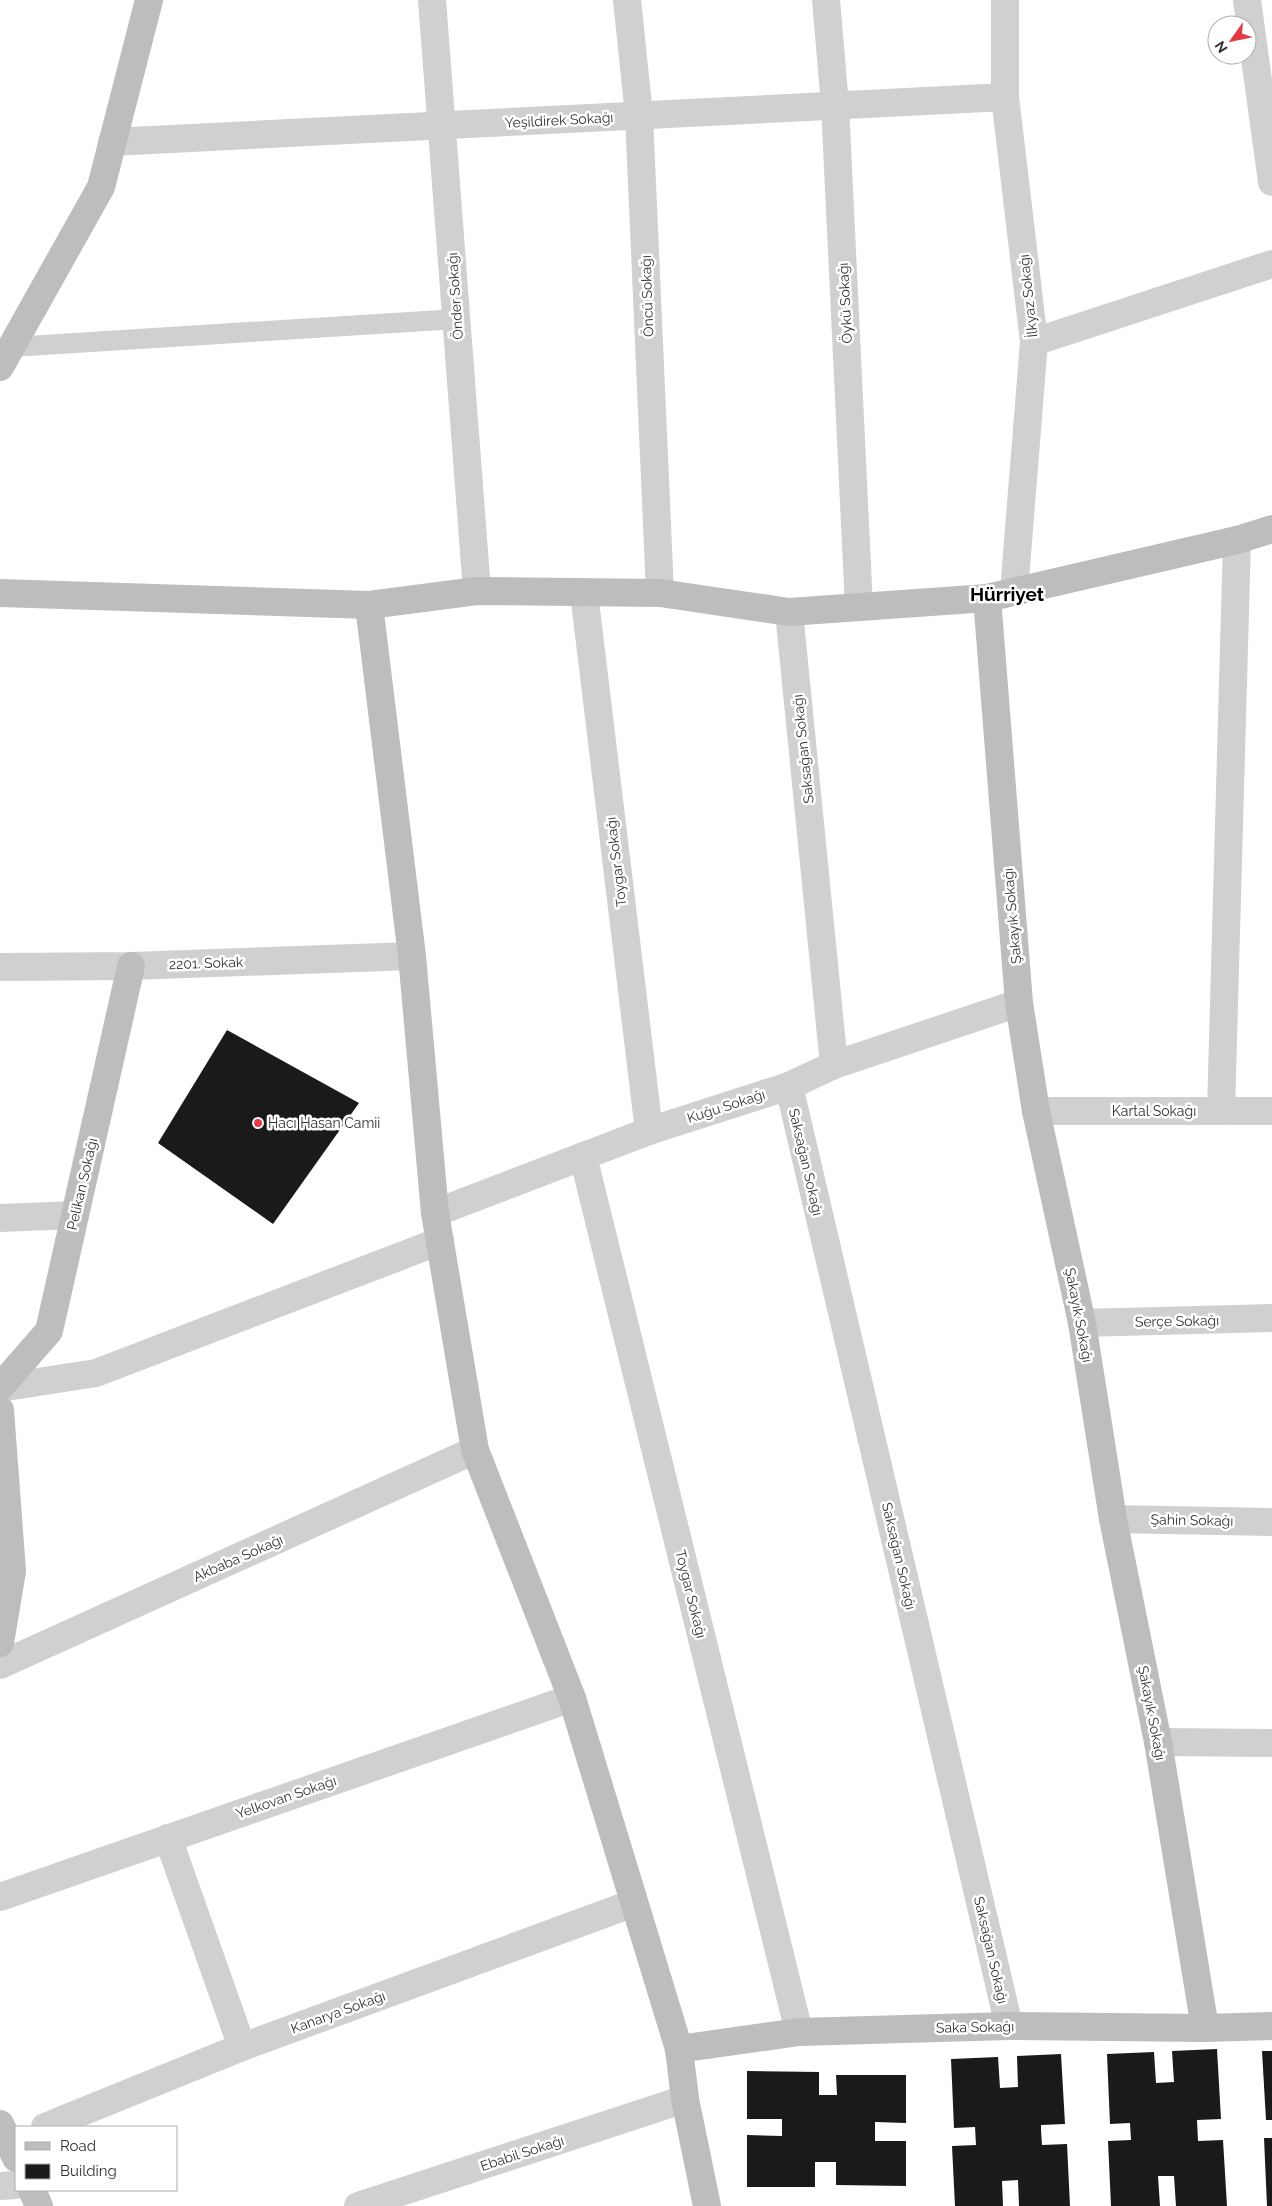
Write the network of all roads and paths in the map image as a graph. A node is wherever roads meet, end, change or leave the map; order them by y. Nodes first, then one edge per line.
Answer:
1 (149, 0) edge
2 (432, 0) edge
3 (627, 0) edge
4 (826, 0) edge
5 (1005, 0) edge
6 (1247, 0) edge
7 (1005, 97) junction
8 (835, 106) junction
9 (639, 116) junction
10 (443, 126) junction
11 (112, 142) junction
12 (1272, 182) edge
13 (1272, 264) edge
14 (457, 319) junction
15 (1034, 342) junction
16 (6, 357) edge
17 (1272, 529) edge
18 (1237, 540) junction
19 (478, 591) junction
20 (1014, 592) junction
21 (0, 593) edge
22 (584, 593) junction
23 (660, 593) junction
24 (987, 598) junction
25 (369, 605) junction
26 (859, 607) junction
27 (789, 612) junction
28 (412, 956) junction
29 (131, 966) junction
30 (0, 967) edge
31 (1019, 1003) junction
32 (834, 1065) junction
33 (789, 1086) junction
34 (1036, 1111) junction
35 (1221, 1111) junction
36 (1272, 1111) edge
37 (649, 1131) junction
38 (582, 1156) junction
39 (435, 1214) junction
40 (75, 1215) junction
41 (0, 1218) edge
42 (440, 1241) junction
43 (1272, 1318) edge
44 (1082, 1323) junction
45 (0, 1387) edge
46 (0, 1410) edge
47 (475, 1450) junction
48 (1113, 1519) junction
49 (1272, 1522) edge
50 (6, 1571) edge
51 (0, 1643) edge
52 (0, 1665) edge
53 (572, 1698) junction
54 (1158, 1742) junction
55 (1272, 1743) edge
56 (168, 1838) junction
57 (0, 1897) edge
58 (634, 1903) junction
59 (1009, 2026) junction
60 (1272, 2026) edge
61 (1205, 2028) junction
62 (799, 2032) junction
63 (242, 2047) junction
64 (679, 2049) junction
65 (685, 2099) junction
66 (46, 2126) edge
67 (15, 2185) edge
68 (0, 2186) edge
69 (32, 2191) edge
70 (40, 2206) edge
71 (358, 2206) edge
72 (706, 2206) edge

1 - 11 street
2 - 10 street, Önder Sokağı
3 - 9 street, Öncü Sokağı
4 - 8 street, Öykü Sokağı
5 - 7 street, İlkyaz Sokağı
6 - 12 street
7 - 8 street, Yeşildirek Sokağı
7 - 15 street, İlkyaz Sokağı
8 - 9 street, Yeşildirek Sokağı
8 - 26 street, Öykü Sokağı
9 - 10 street, Yeşildirek Sokağı
9 - 23 street, Öncü Sokağı
10 - 11 street, Yeşildirek Sokağı
10 - 14 street, Önder Sokağı
11 - 16 street
13 - 15 street
14 - 16 lane
14 - 19 street, Önder Sokağı
15 - 20 street, İlkyaz Sokağı
17 - 18 street
18 - 20 street
18 - 35 street
19 - 22 street
19 - 25 street
20 - 24 street
21 - 25 street
22 - 23 street
22 - 37 street, Toygar Sokağı
23 - 27 street
24 - 26 street
24 - 31 street, Şakayık Sokağı
25 - 28 street
26 - 27 street
27 - 32 street, Saksağan Sokağı
28 - 29 street, 2201. Sokak
28 - 39 street
29 - 30 street, 2201. Sokak
29 - 40 street, Pelikan Sokağı
31 - 32 street, Kuğu Sokağı
31 - 34 street, Şakayık Sokağı
32 - 33 street, Kuğu Sokağı
33 - 37 street, Kuğu Sokağı
33 - 59 street, Saksağan Sokağı
34 - 35 street, Kartal Sokağı
34 - 44 street, Şakayık Sokağı
35 - 36 street, Kartal Sokağı
37 - 38 street, Kuğu Sokağı
38 - 39 street, Kuğu Sokağı
38 - 62 street, Toygar Sokağı
39 - 42 street
40 - 41 street
40 - 45 street, Pelikan Sokağı
42 - 45 street
42 - 47 street
43 - 44 street, Serçe Sokağı
44 - 48 street, Şakayık Sokağı
46 - 50 street
47 - 52 street, Akbaba Sokağı
47 - 53 street
48 - 49 street, Şahin Sokağı
48 - 54 street, Şakayık Sokağı
50 - 51 street
53 - 56 street, Yelkovan Sokağı
53 - 58 street
54 - 55 street
54 - 61 street, Şakayık Sokağı
56 - 57 street, Yelkovan Sokağı
56 - 63 street
58 - 63 street, Kanarya Sokağı
58 - 64 street
59 - 61 street, Saka Sokağı
59 - 62 street, Saka Sokağı
60 - 61 street, Saka Sokağı
62 - 64 street, Saka Sokağı
63 - 66 street, Kanarya Sokağı
64 - 65 street
65 - 71 street, Ebabil Sokağı
65 - 72 street
67 - 68 street
69 - 70 street

